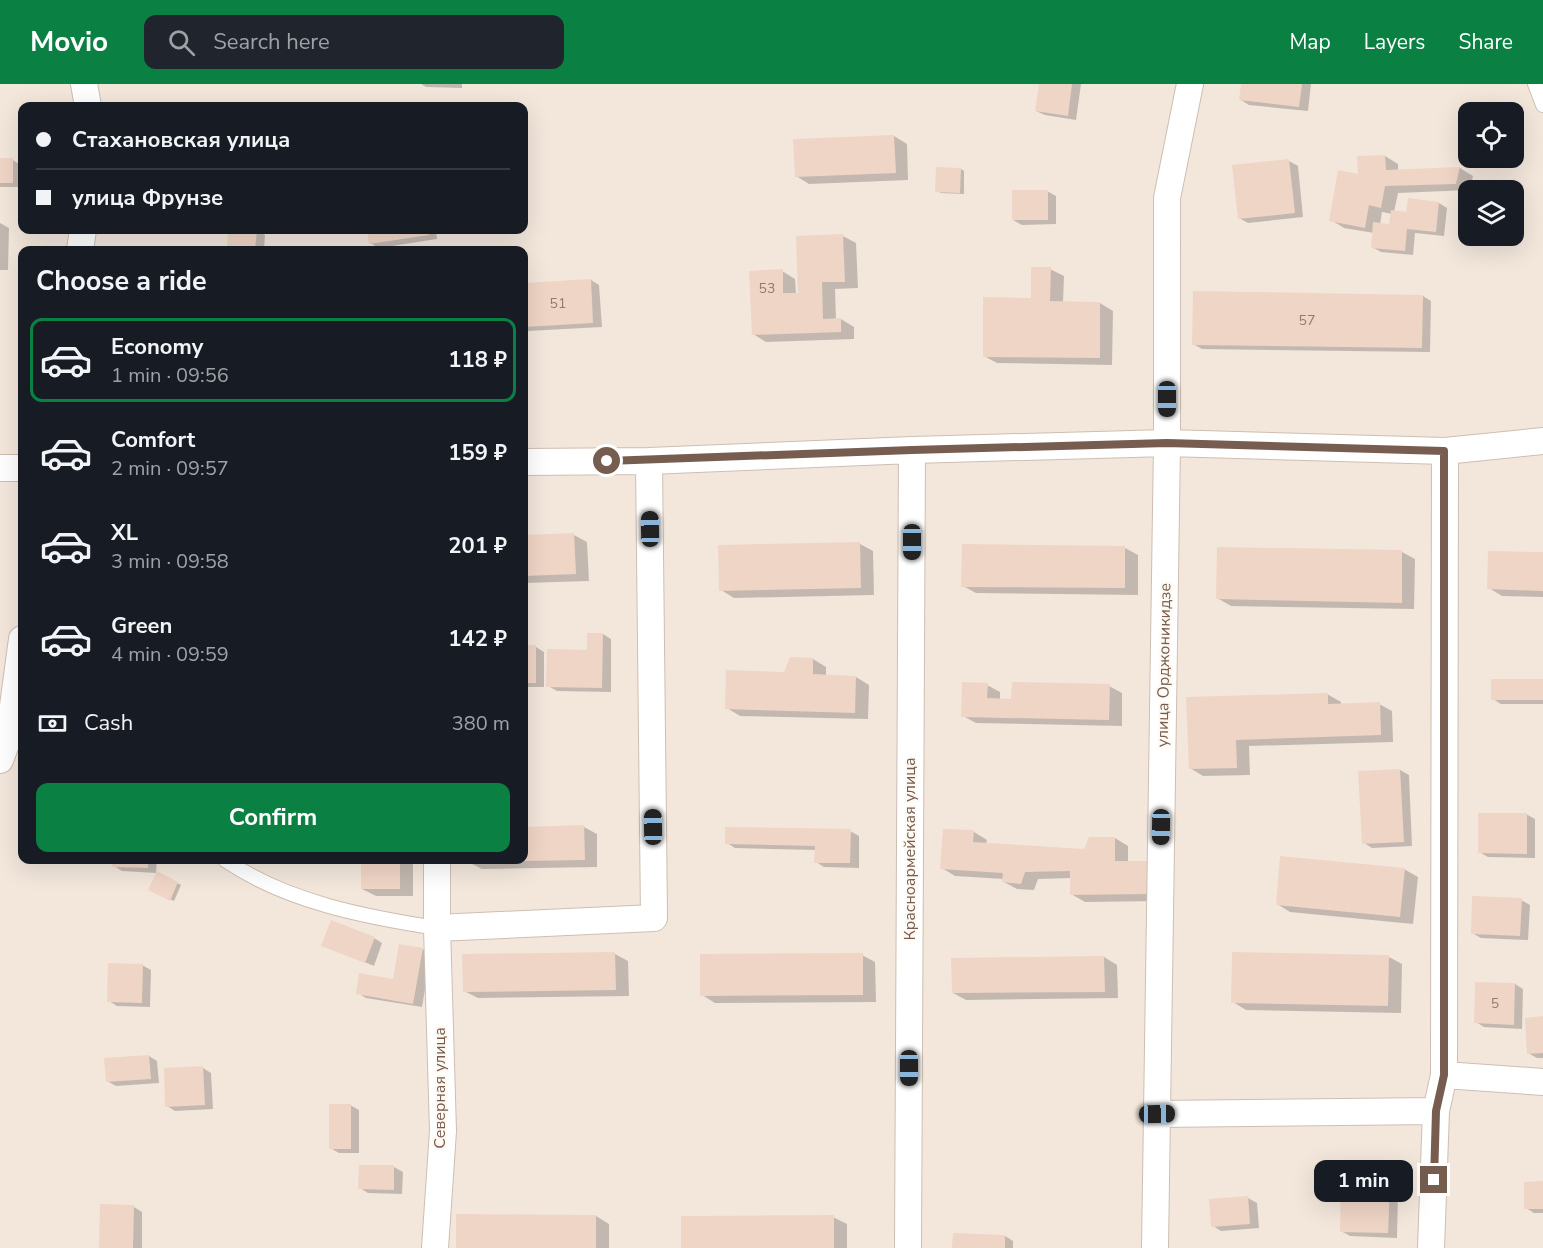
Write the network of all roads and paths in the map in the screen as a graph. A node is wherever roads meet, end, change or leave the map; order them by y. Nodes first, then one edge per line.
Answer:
1 (84, 84) edge
2 (1190, 84) edge
3 (1535, 84) edge
4 (87, 102) edge
5 (1543, 105) edge
6 (1543, 441) edge
7 (1167, 443) junction
8 (912, 450) junction
9 (1444, 451) junction
10 (649, 461) junction
11 (528, 462) edge
12 (0, 468) edge
13 (18, 468) edge
14 (18, 707) edge
15 (16, 741) edge
16 (0, 760) edge
17 (232, 864) edge
18 (437, 864) edge
19 (444, 928) junction
20 (1444, 1075) junction
21 (1543, 1082) edge
22 (1436, 1111) junction
23 (1157, 1114) junction
24 (435, 1248) edge
25 (908, 1248) edge
26 (1155, 1248) edge
27 (1431, 1248) edge

1 - 4 street
2 - 7 street, улица Орджоникидзе
3 - 5 lane
6 - 9 street
7 - 8 street
7 - 9 street
7 - 23 street, улица Орджоникидзе
8 - 10 street
8 - 25 street, Красноармейская улица
9 - 20 street
10 - 11 street
10 - 19 street
12 - 13 street
14 - 15 street
15 - 16 street
17 - 19 lane
18 - 19 street, Северная улица
19 - 24 street, Северная улица
20 - 21 street
20 - 22 street
22 - 23 street
22 - 27 street
23 - 26 street, улица Орджоникидзе

